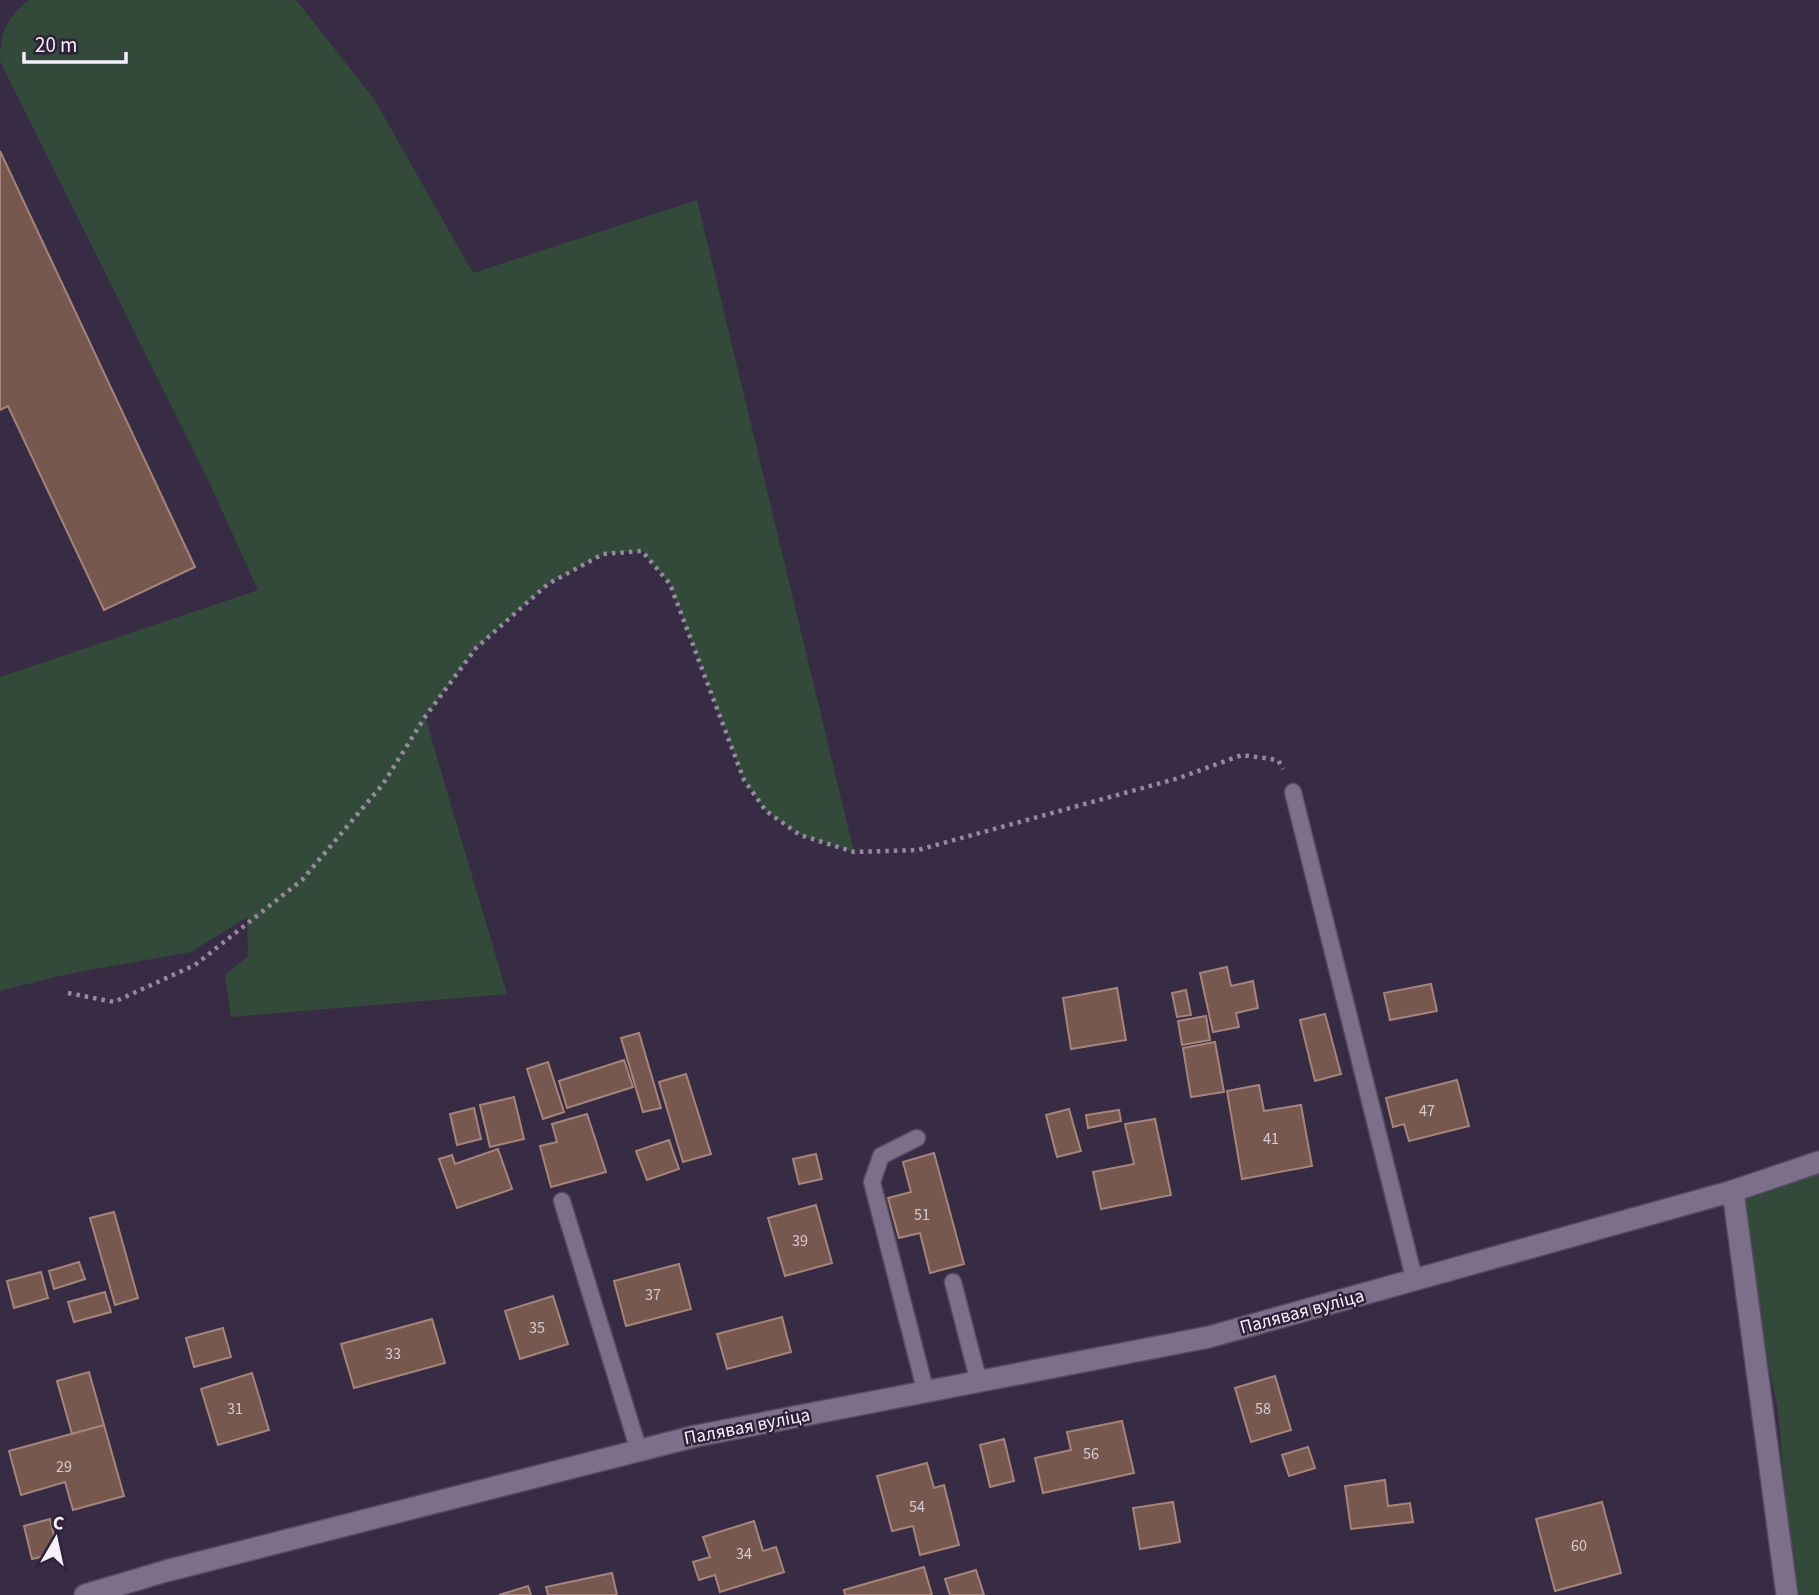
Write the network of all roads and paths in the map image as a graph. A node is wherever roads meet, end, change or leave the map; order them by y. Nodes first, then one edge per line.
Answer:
1 (1293, 792) joint
2 (68, 993) dead end
3 (917, 1138) dead end
4 (1819, 1163) edge
5 (1732, 1191) junction
6 (562, 1200) dead end
7 (1415, 1282) junction
8 (953, 1283) dead end
9 (979, 1382) junction
10 (926, 1393) junction
11 (639, 1451) junction
12 (85, 1595) edge
13 (1787, 1595) edge

1 - 2 path
1 - 7 lane
3 - 10 lane
4 - 5 main road, Палявая вуліца
5 - 7 main road, Палявая вуліца
5 - 13 main road
6 - 11 lane
7 - 9 main road, Палявая вуліца
8 - 9 lane
9 - 10 main road, Палявая вуліца
10 - 11 main road, Палявая вуліца
11 - 12 main road, Палявая вуліца

